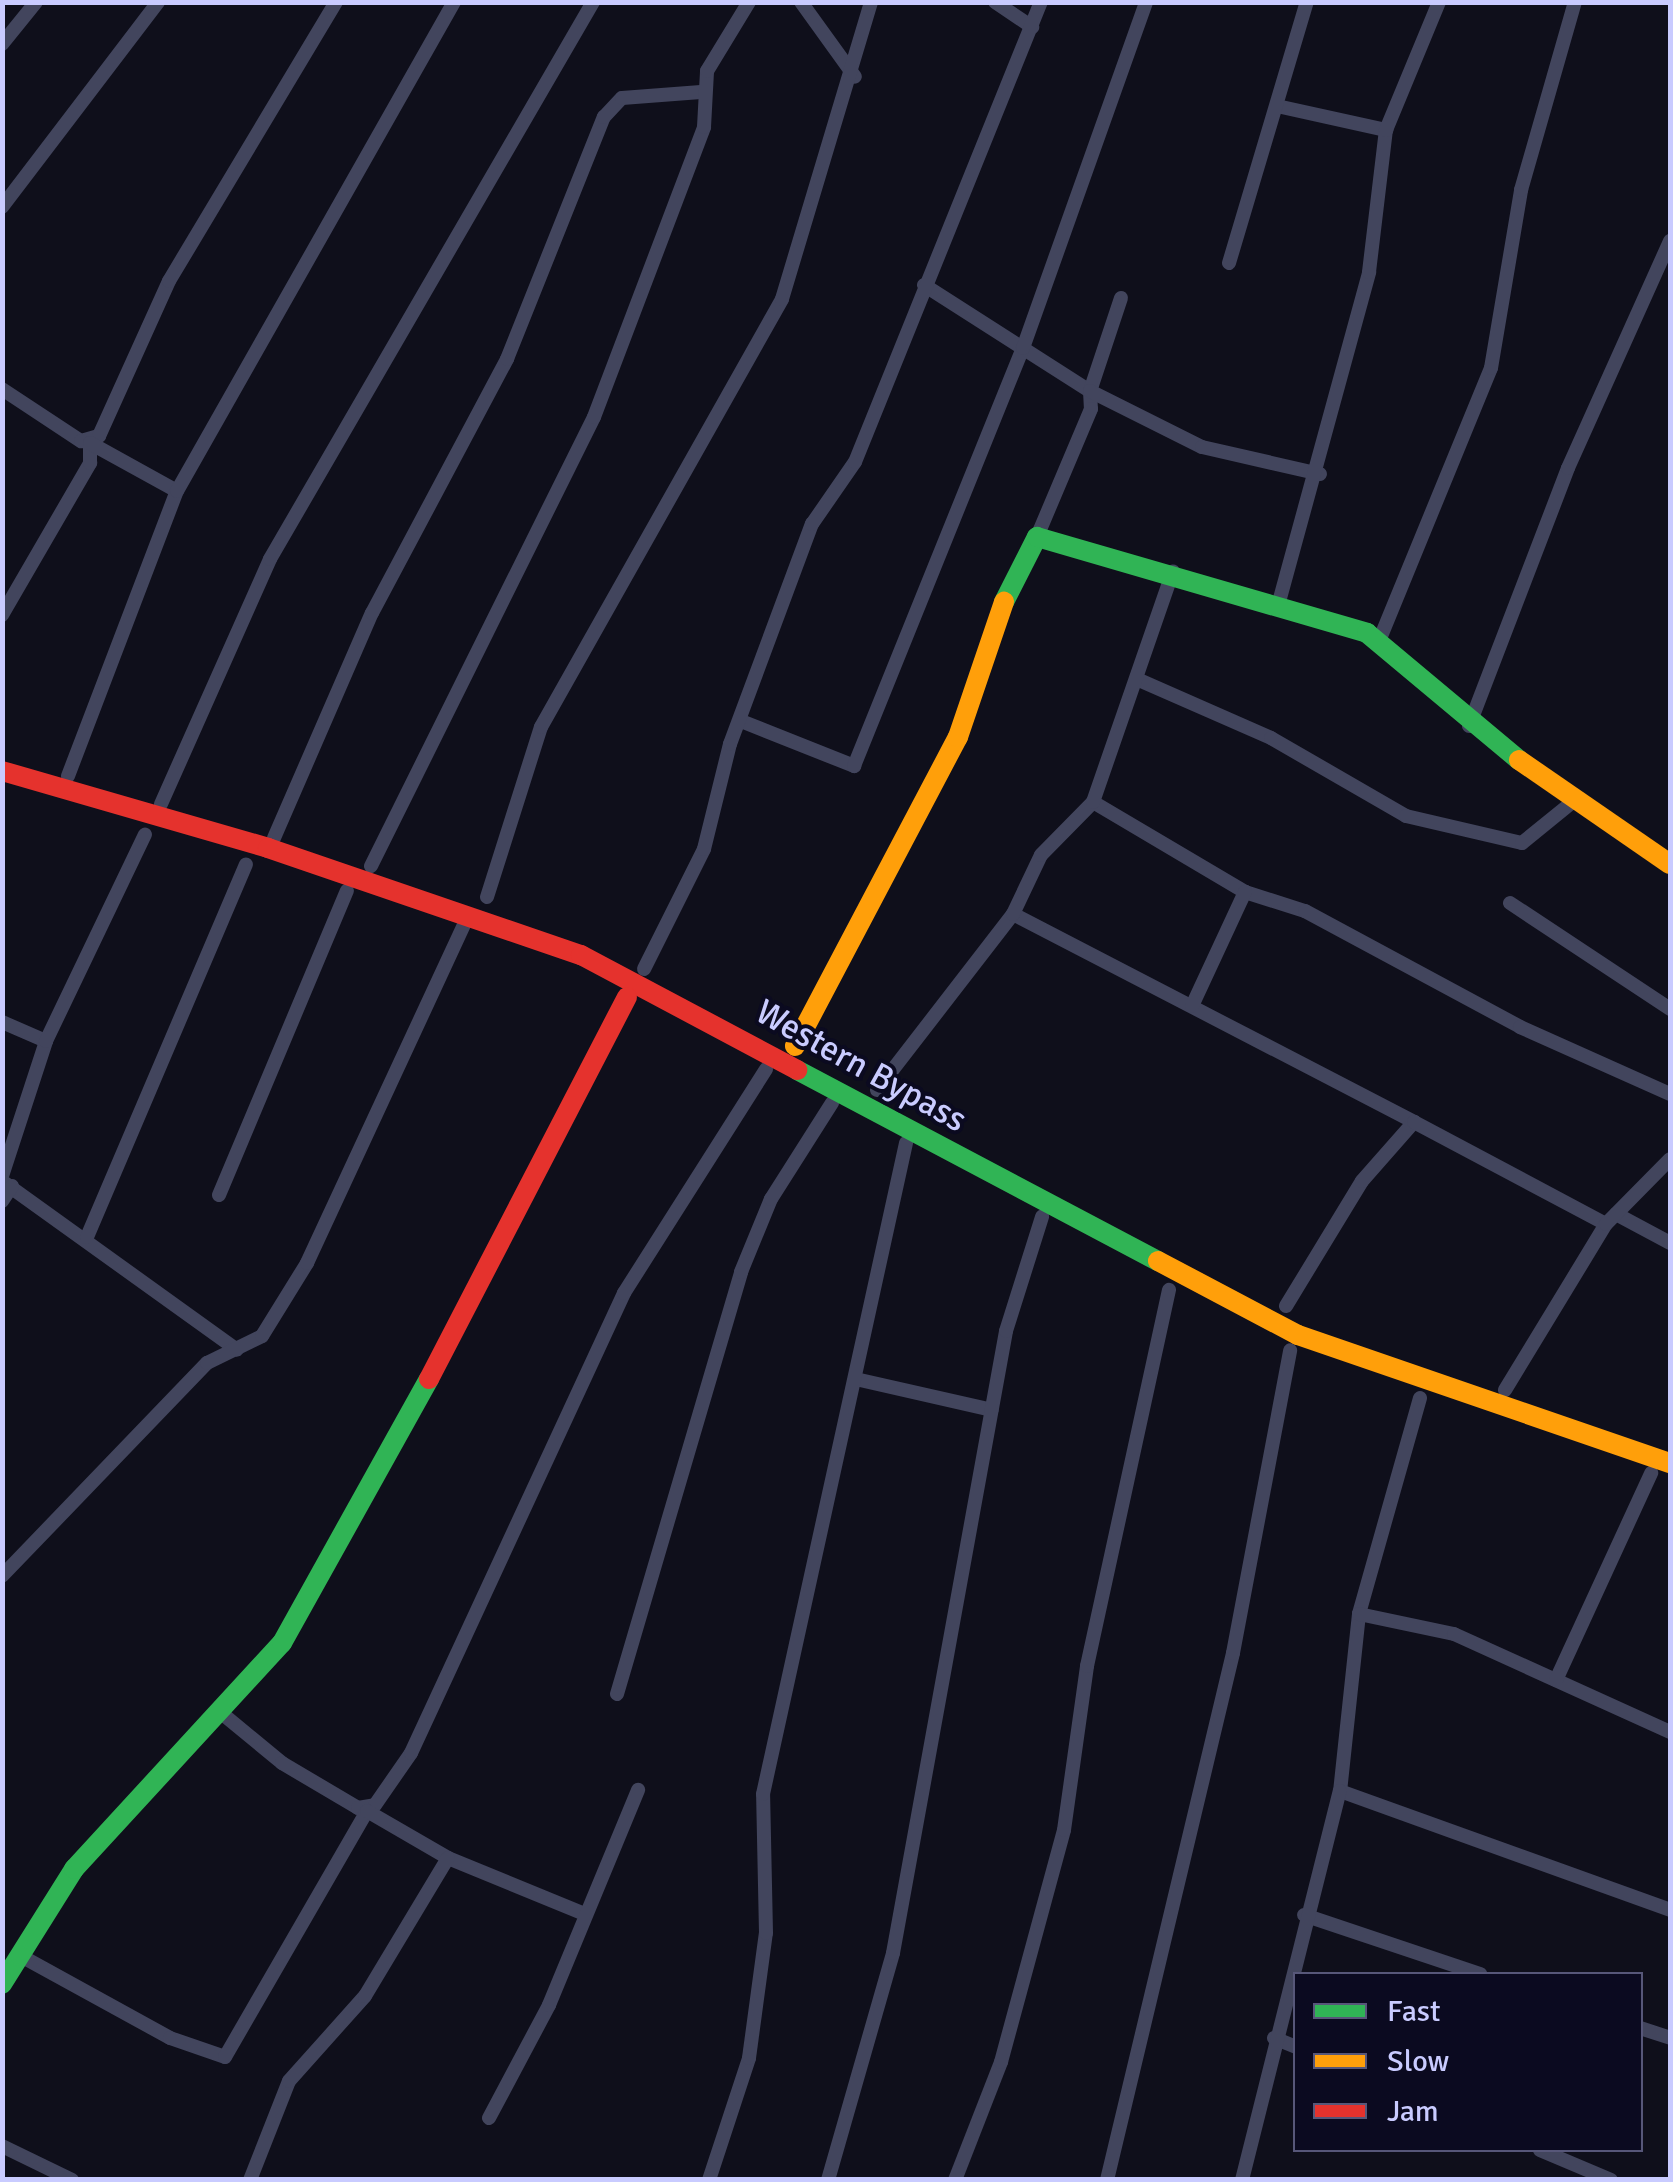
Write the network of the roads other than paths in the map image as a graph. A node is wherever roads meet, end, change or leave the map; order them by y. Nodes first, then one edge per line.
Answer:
1 (36, 2) edge
2 (158, 2) edge
3 (336, 2) edge
4 (454, 2) edge
5 (593, 2) edge
6 (749, 2) edge
7 (800, 2) edge
8 (871, 2) edge
9 (995, 2) edge
10 (1041, 2) edge
11 (1146, 2) edge
12 (1306, 2) edge
13 (1439, 2) edge
14 (1575, 2) edge
15 (1032, 26) junction
16 (2, 44) edge
17 (855, 77) junction
18 (701, 92) junction
19 (1277, 106) junction
20 (1386, 130) junction
21 (2, 208) edge
22 (1670, 241) edge
23 (1229, 263) dead end
24 (924, 285) junction
25 (1121, 298) dead end
26 (1023, 348) junction
27 (2, 389) edge
28 (1090, 391) junction
29 (90, 442) junction
30 (1320, 474) junction
31 (177, 491) junction
32 (1038, 537) junction
33 (1173, 572) junction
34 (1279, 602) junction
35 (2, 614) edge
36 (1379, 641) junction
37 (1139, 680) junction
38 (742, 720) junction
39 (1469, 726) junction
40 (2, 772) edge
41 (68, 776) dead end
42 (1575, 800) junction
43 (1093, 802) junction
44 (161, 804) dead end
45 (145, 834) dead end
46 (274, 838) dead end
47 (1670, 864) edge
48 (246, 865) dead end
49 (371, 866) dead end
50 (347, 891) dead end
51 (1246, 892) junction
52 (486, 897) dead end
53 (1510, 903) dead end
54 (1013, 914) junction
55 (464, 925) dead end
56 (644, 969) dead end
57 (626, 997) dead end
58 (1192, 1006) junction
59 (1670, 1009) edge
60 (2, 1022) edge
61 (46, 1041) junction
62 (795, 1046) dead end
63 (766, 1069) dead end
64 (877, 1090) dead end
65 (1670, 1094) edge
66 (832, 1103) dead end
67 (1414, 1122) junction
68 (906, 1144) dead end
69 (1670, 1159) edge
70 (6, 1181) edge
71 (219, 1195) dead end
72 (2, 1201) edge
73 (1042, 1217) dead end
74 (1611, 1219) junction
75 (87, 1237) junction
76 (1670, 1243) edge
77 (1169, 1290) dead end
78 (1286, 1306) dead end
79 (237, 1350) junction
80 (1290, 1350) dead end
81 (860, 1380) junction
82 (1505, 1390) dead end
83 (1420, 1398) dead end
84 (992, 1410) junction
85 (1670, 1463) edge
86 (1651, 1473) dead end
87 (2, 1576) edge
88 (1359, 1614) junction
89 (1556, 1680) junction
90 (618, 1694) dead end
91 (220, 1711) junction
92 (1670, 1732) edge
93 (638, 1790) dead end
94 (1340, 1791) junction
95 (367, 1811) junction
96 (448, 1858) junction
97 (1670, 1910) edge
98 (582, 1913) junction
99 (1304, 1916) junction
100 (21, 1956) junction
101 (1474, 1972) edge
102 (2, 1984) edge
103 (1643, 2029) edge
104 (1274, 2038) junction
105 (1670, 2038) edge
106 (1293, 2046) edge
107 (489, 2118) dead end
108 (2, 2146) edge
109 (1545, 2152) edge
110 (72, 2180) edge
111 (250, 2180) edge
112 (710, 2180) edge
113 (828, 2180) edge
114 (955, 2180) edge
115 (1107, 2180) edge
116 (1242, 2180) edge
117 (1612, 2180) edge

1 - 16 street
2 - 21 street
3 - 29 street
4 - 31 street
5 - 44 street
6 - 18 street
7 - 17 street
8 - 17 street
9 - 15 street
10 - 15 street
11 - 26 street
12 - 19 street
13 - 20 street
14 - 36 street
15 - 24 street
17 - 52 street
18 - 46 street
18 - 49 street
19 - 20 street
19 - 23 street
20 - 30 street
22 - 39 street
24 - 26 street
24 - 38 street
25 - 28 street
26 - 28 street
26 - 38 street
27 - 29 street
28 - 30 street
28 - 32 street
29 - 31 street
29 - 35 street
30 - 34 street
31 - 41 street
32 - 33 street
32 - 62 street
33 - 34 street
33 - 37 street
34 - 36 street
36 - 39 street
37 - 42 street
37 - 43 street
38 - 56 street
39 - 42 street
40 - 85 street, Western Bypass
42 - 47 street
43 - 51 street
43 - 54 street
45 - 61 street
48 - 75 street
50 - 71 street
51 - 58 street
51 - 65 street
53 - 59 street
54 - 58 street
54 - 64 street
55 - 79 street
57 - 91 street
58 - 67 street
60 - 61 street
61 - 70 street
63 - 95 street
66 - 90 street
67 - 74 street
67 - 78 street
68 - 81 street
69 - 74 street
70 - 72 street
70 - 75 street
73 - 84 street
74 - 76 street
74 - 82 street
75 - 79 street
77 - 114 street
79 - 87 street
80 - 115 street
81 - 84 street
81 - 112 street
83 - 88 street
84 - 113 street
86 - 89 street
88 - 89 street
88 - 94 street
89 - 92 street
91 - 95 street
91 - 100 street
93 - 98 street
94 - 97 street
94 - 99 street
95 - 96 street
95 - 100 street
96 - 98 street
96 - 111 street
98 - 107 street
99 - 101 street
99 - 104 street
100 - 102 street
103 - 105 street
104 - 106 street
104 - 116 street
108 - 110 street
109 - 117 street

